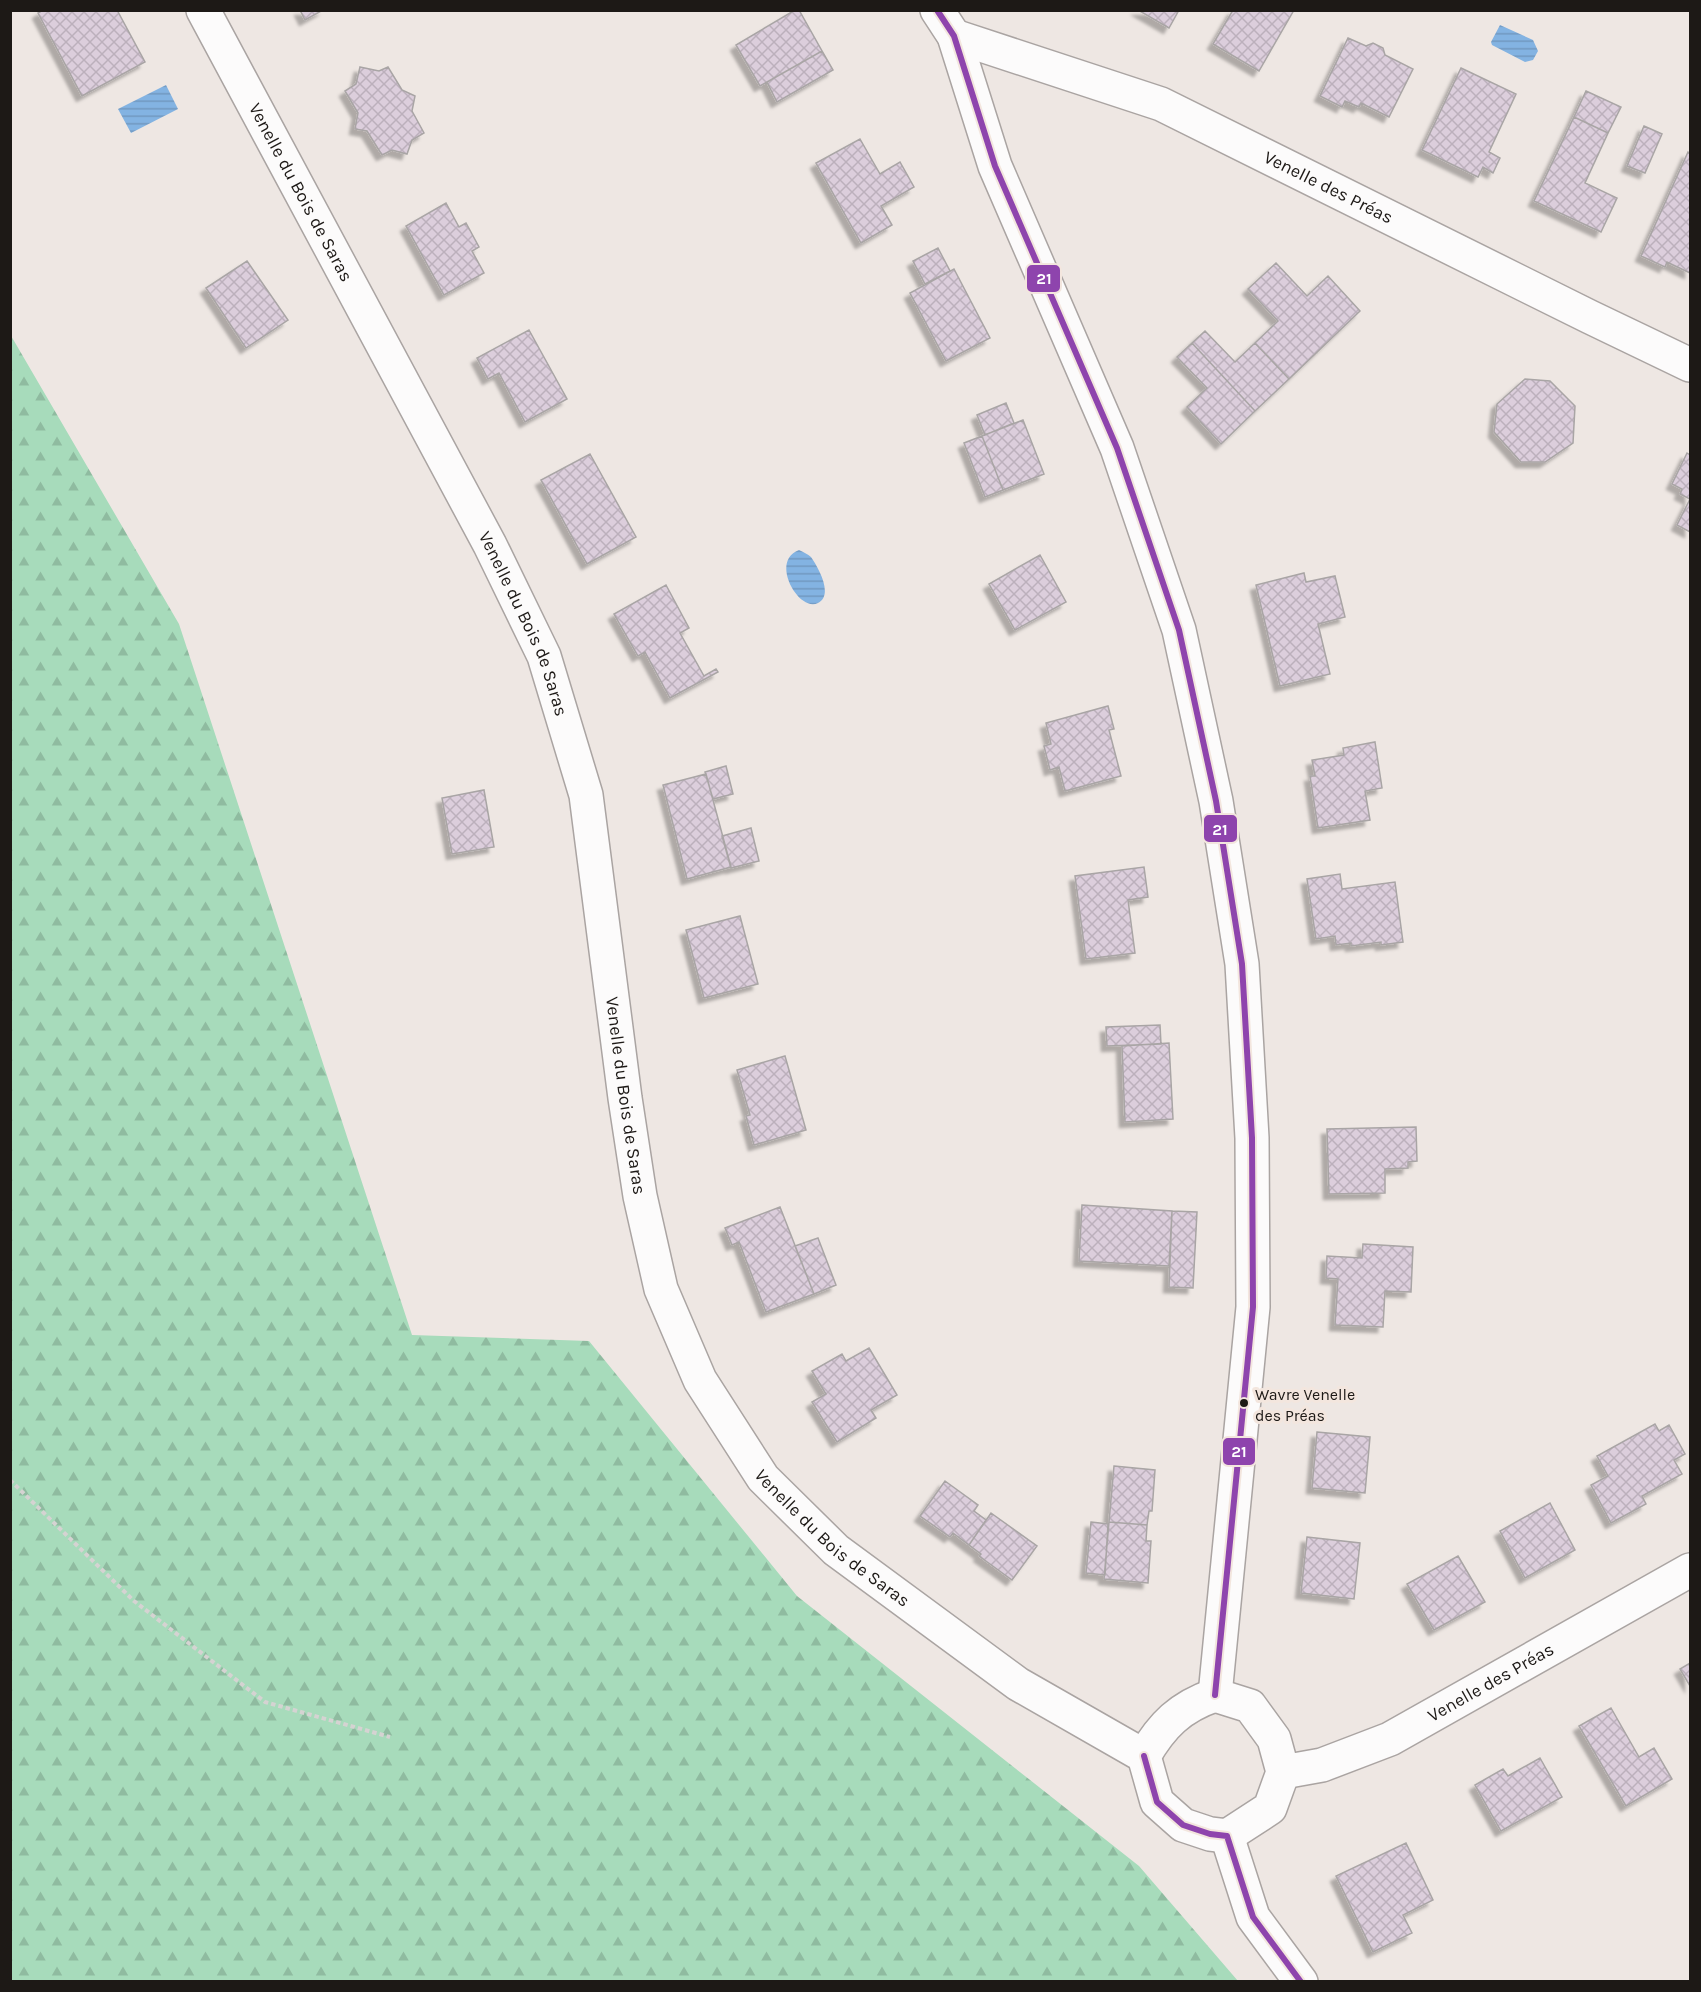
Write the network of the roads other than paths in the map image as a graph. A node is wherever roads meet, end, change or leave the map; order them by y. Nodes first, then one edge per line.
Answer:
1 (203, 10) edge
2 (946, 23) edge
3 (1690, 365) edge
4 (1690, 1570) edge
5 (1215, 1695) junction
6 (1144, 1756) junction
7 (1283, 1772) junction
8 (1227, 1836) junction
9 (1301, 1982) edge

1 - 6 street, Venelle du Bois de Saras
2 - 3 street, Venelle des Préas
2 - 5 street
4 - 7 street, Venelle des Préas
5 - 6 street
5 - 7 street
6 - 8 street
7 - 8 street
8 - 9 street

